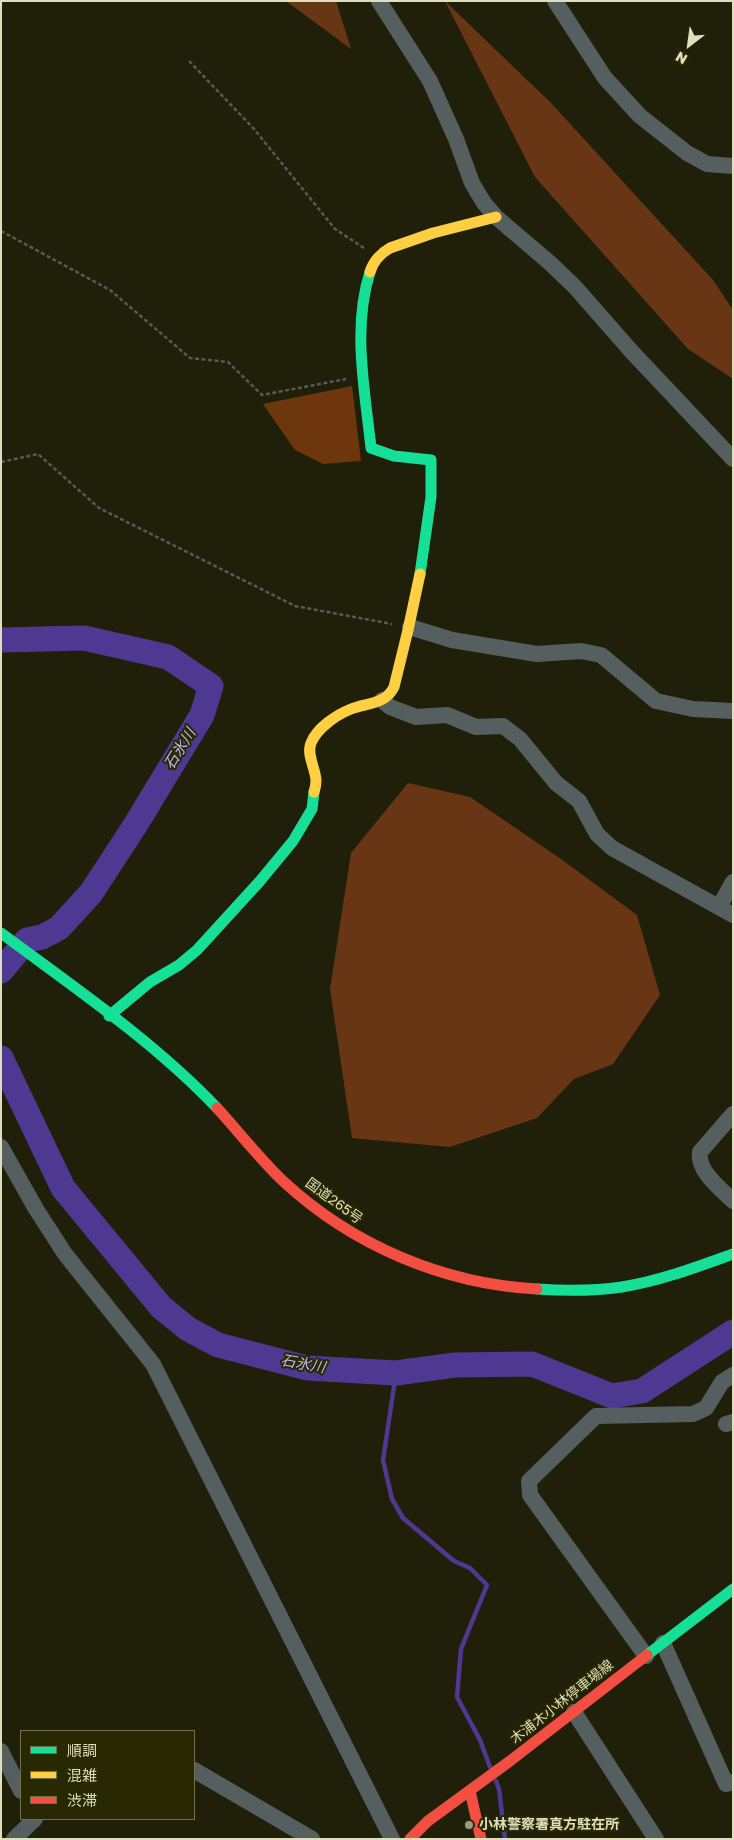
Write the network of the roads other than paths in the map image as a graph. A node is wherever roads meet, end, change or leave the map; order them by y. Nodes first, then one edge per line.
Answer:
1 (379, 1) edge
2 (555, 1) edge
3 (733, 166) edge
4 (496, 217) junction
5 (733, 459) edge
6 (410, 627) junction
7 (382, 700) junction
8 (733, 711) edge
9 (733, 882) edge
10 (726, 911) edge
11 (1, 933) edge
12 (109, 1016) junction
13 (733, 1114) edge
14 (1, 1147) edge
15 (733, 1201) edge
16 (733, 1254) edge
17 (733, 1375) edge
18 (733, 1589) edge
19 (663, 1643) junction
20 (646, 1656) junction
21 (574, 1712) junction
22 (1, 1751) edge
23 (195, 1771) edge
24 (733, 1782) edge
25 (20, 1789) edge
26 (470, 1791) junction
27 (34, 1820) edge
28 (14, 1839) edge
29 (312, 1839) edge
30 (392, 1839) edge
31 (410, 1839) edge
32 (481, 1839) edge
33 (656, 1839) edge

1 - 4 street
2 - 3 street
4 - 5 street
4 - 6 main road
6 - 7 main road
6 - 8 street
7 - 10 street
7 - 12 main road
9 - 10 street
11 - 12 main road, 国道265号
12 - 16 main road, 国道265号
13 - 15 street
14 - 30 street
17 - 20 street
18 - 19 main road, 木浦木小林停車場線
19 - 20 main road, 木浦木小林停車場線
19 - 24 street
20 - 21 main road, 木浦木小林停車場線
21 - 26 main road, 木浦木小林停車場線
21 - 33 street
22 - 25 street
23 - 29 street
26 - 31 main road, 木浦木小林停車場線
26 - 32 main road
27 - 28 street

